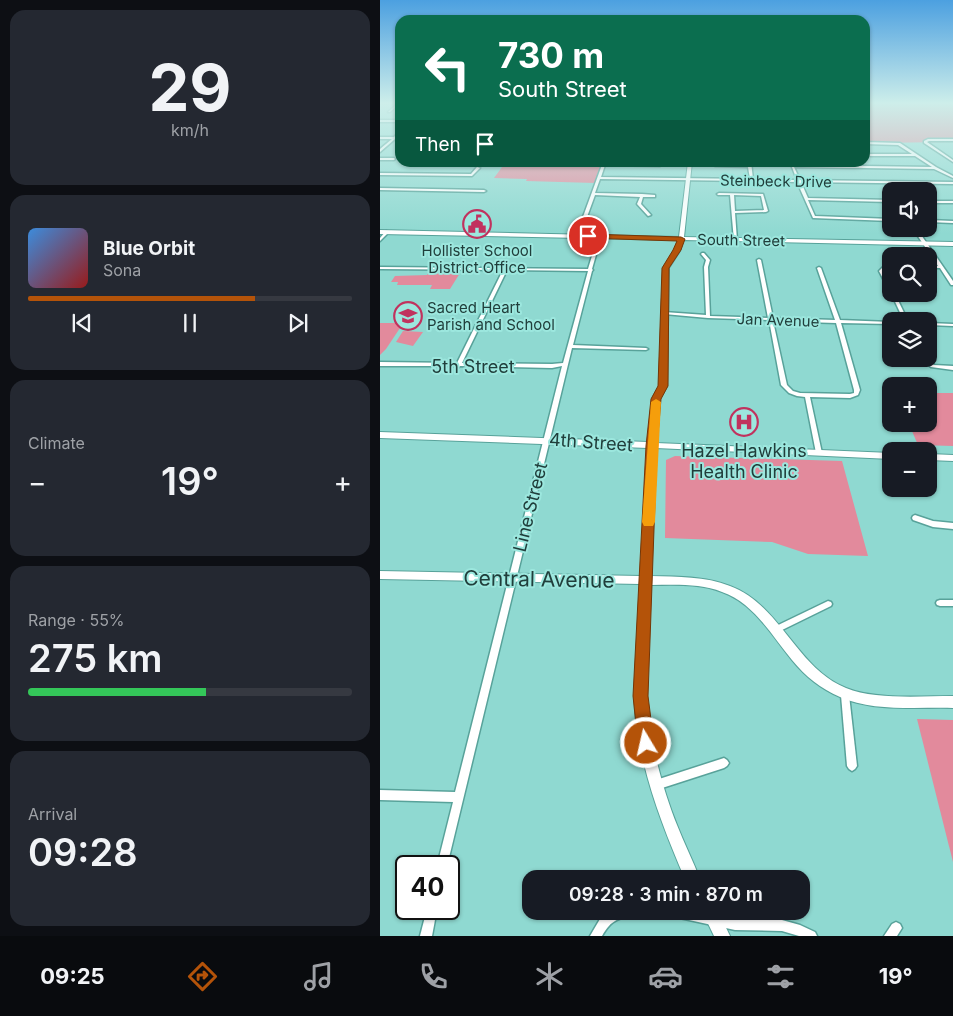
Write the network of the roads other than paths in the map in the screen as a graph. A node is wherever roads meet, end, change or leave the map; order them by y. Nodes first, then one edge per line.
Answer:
1 (903, 147) edge
2 (932, 147) edge
3 (870, 154) edge
4 (916, 155) junction
5 (380, 159) edge
6 (394, 159) dead end
7 (953, 161) edge
8 (870, 166) edge
9 (603, 167) edge
10 (689, 167) edge
11 (750, 167) edge
12 (793, 167) edge
13 (478, 168) dead end
14 (935, 168) junction
15 (380, 174) edge
16 (953, 177) edge
17 (599, 178) junction
18 (688, 180) junction
19 (752, 181) junction
20 (798, 181) junction
21 (953, 183) edge
22 (380, 189) edge
23 (484, 191) dead end
24 (593, 194) junction
25 (719, 194) dead end
26 (732, 194) junction
27 (642, 196) junction
28 (654, 196) dead end
29 (808, 199) junction
30 (882, 201) edge
31 (937, 202) edge
32 (953, 202) edge
33 (734, 212) junction
34 (649, 215) dead end
35 (882, 220) edge
36 (937, 221) edge
37 (953, 222) edge
38 (380, 232) edge
39 (387, 232) junction
40 (578, 236) junction
41 (598, 237) junction
42 (920, 237) edge
43 (681, 239) junction
44 (380, 240) edge
45 (735, 240) junction
46 (924, 244) junction
47 (953, 244) edge
48 (703, 254) dead end
49 (759, 260) dead end
50 (380, 268) edge
51 (820, 268) dead end
52 (937, 268) edge
53 (941, 268) junction
54 (506, 269) junction
55 (591, 270) junction
56 (953, 284) edge
57 (664, 313) junction
58 (708, 317) junction
59 (771, 320) junction
60 (838, 322) junction
61 (882, 323) edge
62 (937, 324) edge
63 (953, 325) edge
64 (570, 346) junction
65 (646, 349) dead end
66 (380, 364) edge
67 (565, 364) junction
68 (458, 366) junction
69 (937, 367) edge
70 (953, 368) edge
71 (807, 395) junction
72 (380, 435) edge
73 (547, 440) junction
74 (652, 446) junction
75 (819, 453) junction
76 (882, 456) edge
77 (937, 457) edge
78 (953, 458) edge
79 (915, 518) dead end
80 (953, 526) edge
81 (380, 575) edge
82 (512, 579) junction
83 (646, 581) junction
84 (940, 603) dead end
85 (953, 603) edge
86 (828, 604) dead end
87 (775, 630) junction
88 (845, 694) junction
89 (953, 702) edge
90 (724, 763) dead end
91 (852, 766) dead end
92 (656, 785) junction
93 (380, 795) edge
94 (458, 797) junction
95 (445, 855) edge
96 (689, 870) edge
97 (430, 920) edge
98 (607, 920) edge
99 (715, 920) edge
100 (726, 920) edge
101 (426, 936) edge
102 (596, 936) edge
103 (722, 936) edge
104 (811, 936) edge

1 - 4 street
2 - 7 street
3 - 4 street
4 - 14 street
5 - 6 street
8 - 14 street
9 - 17 street
10 - 18 street
11 - 19 street
12 - 20 street
13 - 15 street
14 - 16 street
17 - 18 street, Steinbeck Drive
17 - 24 street
18 - 19 street, Steinbeck Drive
18 - 43 street
19 - 20 street, Steinbeck Drive
20 - 21 street, Steinbeck Drive
20 - 29 street
22 - 23 street
24 - 27 street
24 - 40 street
25 - 26 street
26 - 33 street
26 - 33 street
27 - 28 street
27 - 34 street
29 - 30 street
29 - 35 street
31 - 32 street
33 - 45 street
36 - 37 street
38 - 39 street, South Street
39 - 40 street, South Street
39 - 44 street
40 - 41 street, South Street
41 - 43 street, South Street
41 - 55 street, Line Street
42 - 46 street
43 - 45 street, South Street
43 - 57 street
45 - 46 street, South Street
46 - 47 street, South Street
46 - 53 street
48 - 58 street
49 - 59 street
50 - 54 street
51 - 60 street
52 - 53 street
53 - 56 street
54 - 55 street
54 - 68 street
55 - 64 street, Line Street
57 - 58 street, Jan Avenue
57 - 74 street
58 - 59 street, Jan Avenue
59 - 60 street, Jan Avenue
59 - 71 street
60 - 61 street, Jan Avenue
60 - 71 street
62 - 63 street
64 - 65 street
64 - 67 street, Line Street
66 - 68 street, 5th Street
67 - 68 street, 5th Street
67 - 73 street, Line Street
69 - 70 street
71 - 75 street
72 - 73 street, 4th Street
73 - 74 street, 4th Street
73 - 82 street, Line Street
74 - 75 street, 4th Street
74 - 83 street
75 - 76 street, 4th Street
77 - 78 street
79 - 80 street
81 - 82 street, Central Avenue
82 - 83 street, Central Avenue
82 - 94 street, Line Street
83 - 87 street, Central Avenue
83 - 92 street
84 - 85 street
86 - 87 street
87 - 88 street, Central Avenue
88 - 89 street, Central Avenue
88 - 91 street
90 - 92 street
92 - 96 street
93 - 94 street
94 - 95 street, Line Street
97 - 101 street
98 - 102 street
99 - 103 street
100 - 104 street

